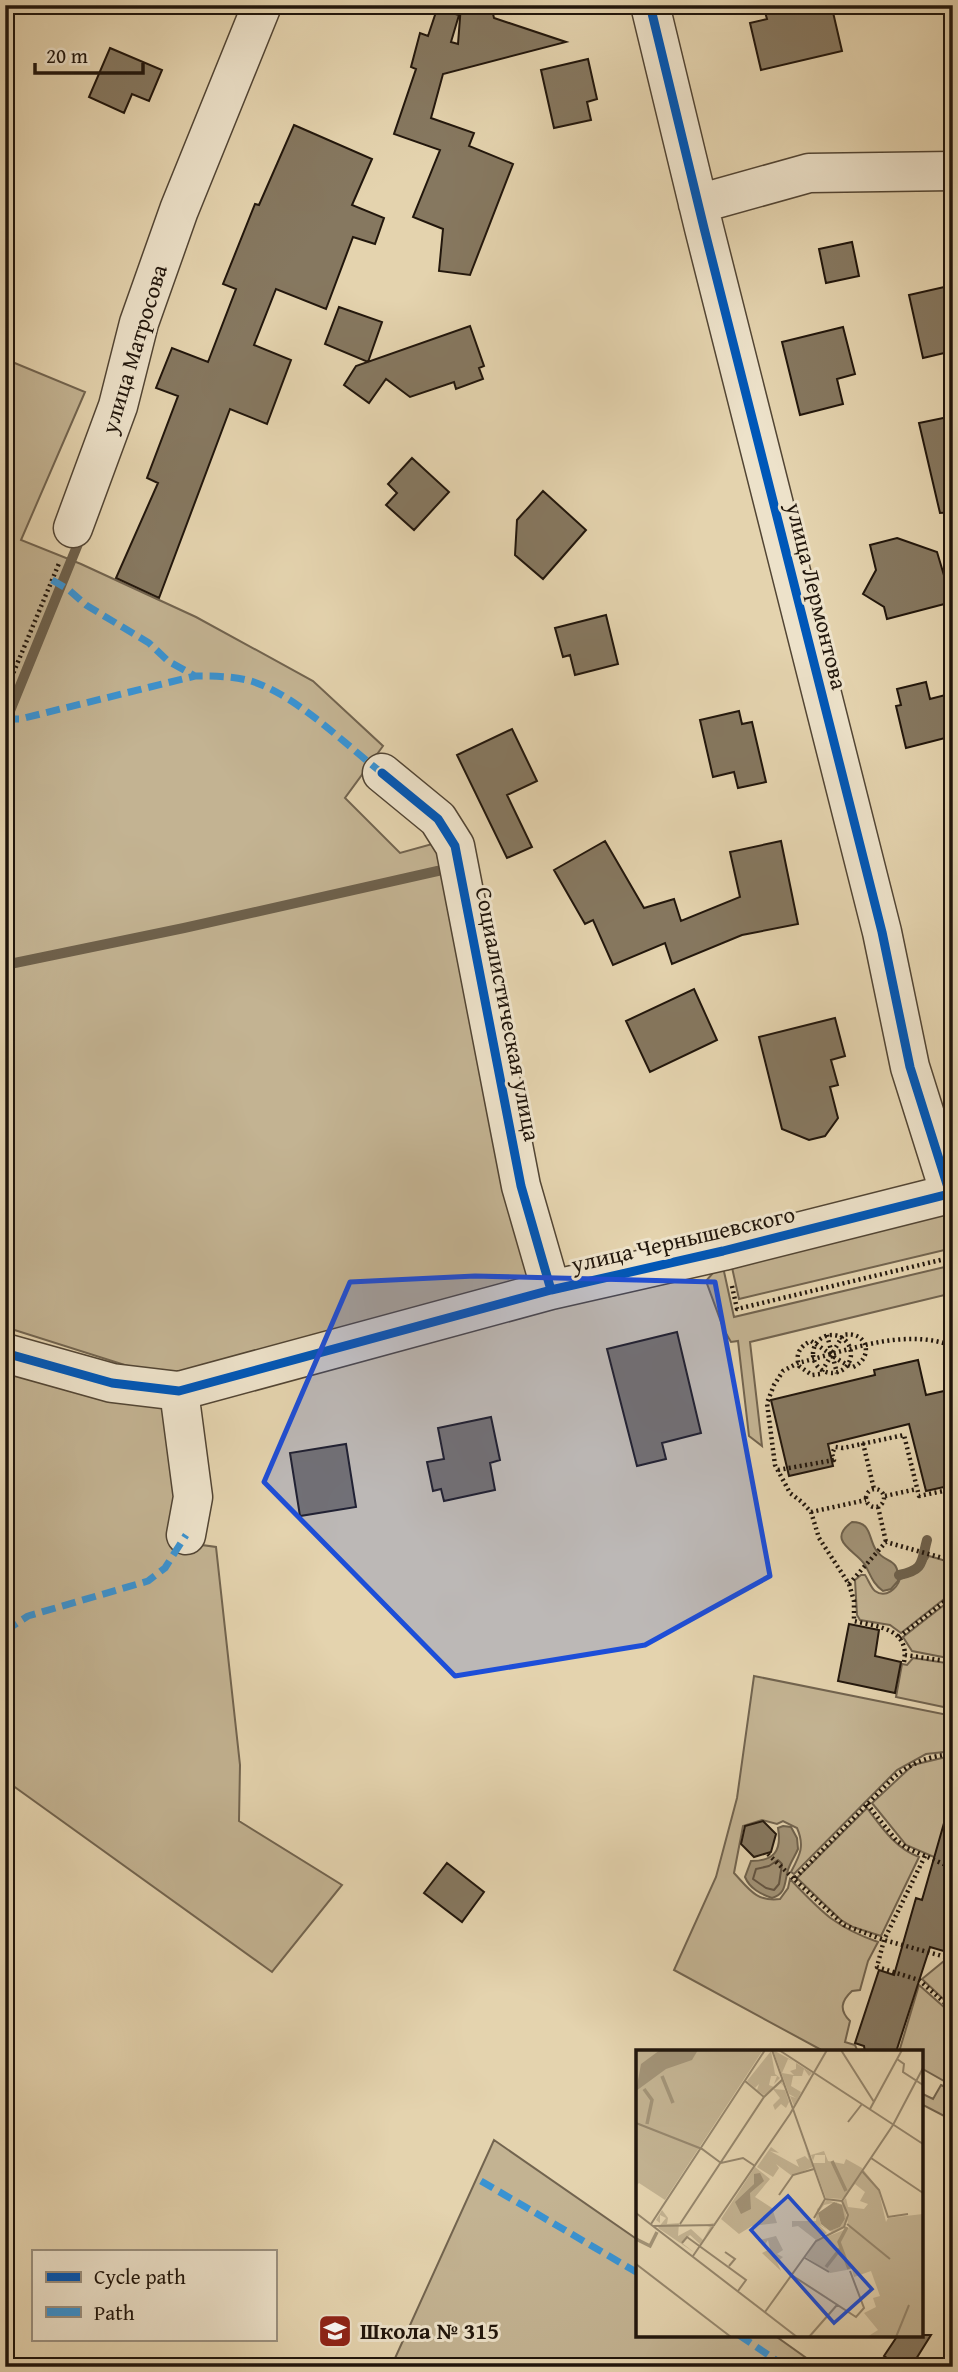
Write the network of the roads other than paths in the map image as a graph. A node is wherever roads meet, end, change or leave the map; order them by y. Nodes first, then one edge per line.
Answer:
1 (262, 5) edge
2 (650, 5) edge
3 (953, 171) edge
4 (698, 204) junction
5 (73, 528) road end
6 (382, 773) dead end
7 (951, 1194) edge
8 (551, 1290) junction
9 (5, 1353) edge
10 (179, 1391) junction
11 (186, 1535) dead end

1 - 5 street, улица Матросова
2 - 4 street, улица Лермонтова
3 - 4 street
4 - 7 street, улица Лермонтова
6 - 8 street, Социалистическая улица
7 - 8 street, улица Чернышевского
8 - 10 street, улица Чернышевского
9 - 10 street
10 - 11 street

